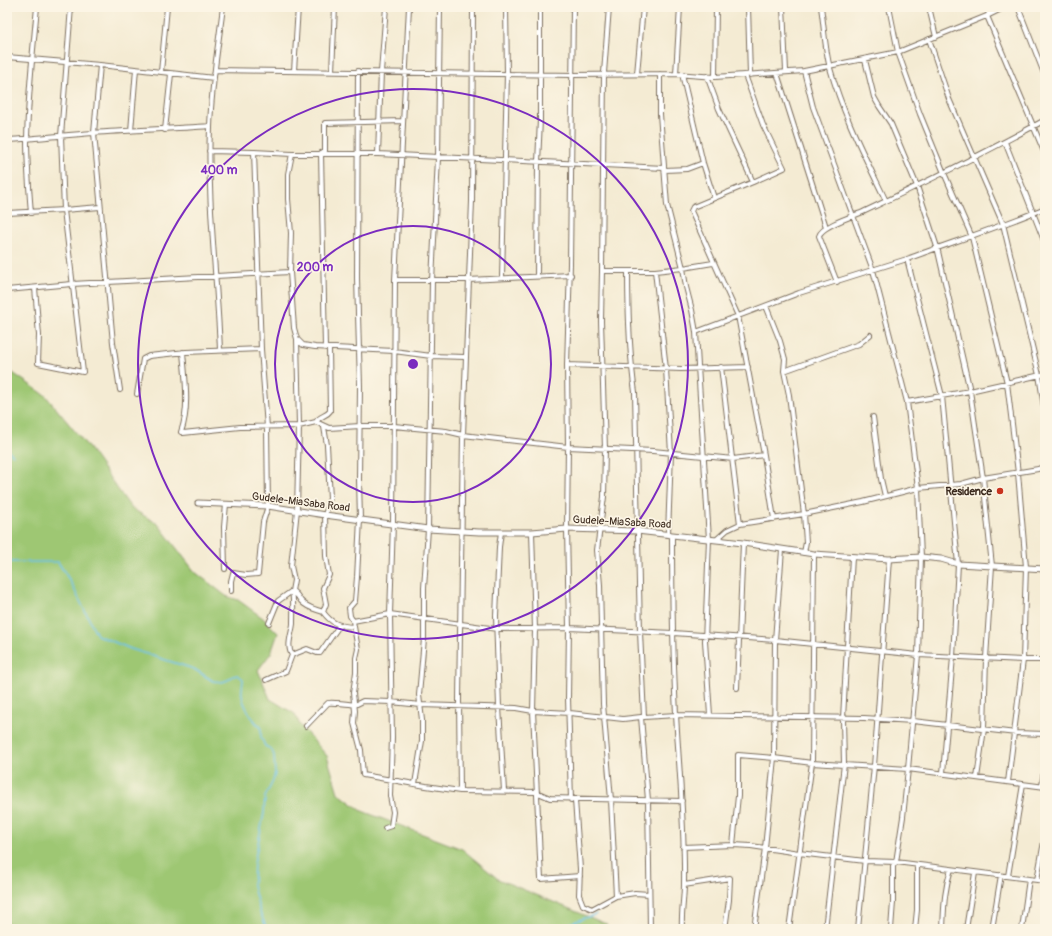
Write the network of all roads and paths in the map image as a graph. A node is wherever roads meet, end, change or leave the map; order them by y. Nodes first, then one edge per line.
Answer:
1 (37, 7) edge
2 (71, 7) edge
3 (167, 7) edge
4 (223, 7) edge
5 (298, 7) edge
6 (335, 7) edge
7 (386, 7) edge
8 (409, 7) edge
9 (440, 7) edge
10 (473, 7) edge
11 (506, 7) edge
12 (540, 7) edge
13 (573, 7) edge
14 (609, 7) edge
15 (643, 7) edge
16 (680, 7) edge
17 (716, 7) edge
18 (748, 7) edge
19 (783, 7) edge
20 (821, 7) edge
21 (889, 7) edge
22 (929, 7) edge
23 (987, 7) edge
24 (1005, 7) edge
25 (1018, 7) edge
26 (988, 15) junction
27 (936, 37) junction
28 (929, 39) junction
29 (898, 52) junction
30 (7, 57) edge
31 (32, 60) junction
32 (865, 60) junction
33 (68, 63) junction
34 (100, 65) junction
35 (829, 66) junction
36 (136, 69) junction
37 (215, 70) junction
38 (294, 71) junction
39 (332, 71) junction
40 (358, 71) junction
41 (804, 71) junction
42 (161, 72) junction
43 (381, 72) junction
44 (407, 72) junction
45 (440, 72) junction
46 (786, 72) junction
47 (473, 73) junction
48 (604, 73) junction
49 (777, 73) junction
50 (171, 74) junction
51 (507, 74) junction
52 (540, 74) junction
53 (573, 74) junction
54 (637, 74) junction
55 (660, 74) junction
56 (676, 74) junction
57 (682, 74) junction
58 (745, 75) junction
59 (750, 75) junction
60 (708, 76) junction
61 (715, 76) junction
62 (1045, 76) edge
63 (214, 78) junction
64 (1045, 120) edge
65 (380, 121) junction
66 (403, 121) junction
67 (358, 122) junction
68 (210, 126) junction
69 (1033, 127) junction
70 (165, 130) junction
71 (131, 131) junction
72 (94, 133) junction
73 (61, 136) junction
74 (27, 139) junction
75 (7, 140) edge
76 (1005, 142) junction
77 (209, 151) junction
78 (254, 152) junction
79 (321, 153) junction
80 (292, 154) junction
81 (358, 154) junction
82 (378, 154) junction
83 (1045, 154) edge
84 (401, 155) junction
85 (438, 158) junction
86 (975, 158) junction
87 (472, 159) junction
88 (505, 161) junction
89 (538, 162) junction
90 (703, 163) junction
91 (570, 164) junction
92 (604, 165) junction
93 (664, 168) junction
94 (944, 173) junction
95 (753, 182) junction
96 (917, 186) junction
97 (714, 198) junction
98 (886, 201) junction
99 (100, 207) junction
100 (1045, 208) edge
101 (64, 210) junction
102 (31, 213) junction
103 (1033, 213) junction
104 (7, 214) edge
105 (853, 216) junction
106 (1003, 224) junction
107 (826, 228) junction
108 (972, 237) junction
109 (1045, 243) edge
110 (937, 247) junction
111 (907, 259) junction
112 (713, 263) junction
113 (683, 268) junction
114 (873, 270) junction
115 (602, 271) junction
116 (655, 271) junction
117 (290, 272) junction
118 (628, 272) junction
119 (258, 275) junction
120 (571, 275) dead end
121 (216, 276) junction
122 (537, 276) junction
123 (502, 278) junction
124 (395, 280) junction
125 (468, 280) junction
126 (432, 281) junction
127 (837, 282) junction
128 (108, 283) junction
129 (72, 284) junction
130 (35, 288) junction
131 (7, 290) edge
132 (766, 306) junction
133 (738, 316) junction
134 (696, 332) junction
135 (870, 335) dead end
136 (297, 339) junction
137 (327, 348) junction
138 (359, 348) junction
139 (220, 350) junction
140 (260, 350) junction
141 (394, 351) junction
142 (183, 352) junction
143 (431, 356) junction
144 (465, 358) junction
145 (567, 365) junction
146 (602, 367) junction
147 (721, 367) junction
148 (748, 367) junction
149 (631, 368) junction
150 (666, 369) junction
151 (698, 369) junction
152 (784, 371) junction
153 (1045, 374) edge
154 (1039, 375) junction
155 (1007, 383) junction
156 (120, 390) dead end
157 (970, 391) junction
158 (137, 394) dead end
159 (942, 396) junction
160 (907, 402) junction
161 (1045, 412) edge
162 (874, 417) dead end
163 (316, 422) junction
164 (299, 426) junction
165 (360, 426) junction
166 (394, 426) junction
167 (267, 427) junction
168 (324, 427) junction
169 (430, 429) junction
170 (463, 435) junction
171 (568, 447) junction
172 (605, 449) junction
173 (636, 450) junction
174 (671, 453) junction
175 (764, 455) junction
176 (704, 456) junction
177 (733, 459) junction
178 (1045, 466) edge
179 (1018, 473) junction
180 (983, 478) junction
181 (950, 485) junction
182 (918, 488) junction
183 (885, 496) junction
184 (198, 503) dead end
185 (226, 504) junction
186 (268, 506) junction
187 (297, 510) junction
188 (804, 514) junction
189 (325, 515) junction
190 (360, 519) junction
191 (774, 519) junction
192 (393, 524) junction
193 (740, 524) junction
194 (428, 529) junction
195 (567, 529) junction
196 (462, 530) junction
197 (599, 530) junction
198 (637, 531) junction
199 (502, 532) junction
200 (532, 532) junction
201 (670, 534) junction
202 (709, 538) junction
203 (717, 540) junction
204 (743, 543) junction
205 (782, 550) junction
206 (804, 553) junction
207 (814, 554) junction
208 (852, 557) junction
209 (921, 557) junction
210 (888, 559) junction
211 (958, 564) junction
212 (992, 566) junction
213 (1026, 567) junction
214 (225, 569) dead end
215 (1045, 569) edge
216 (231, 591) dead end
217 (292, 591) junction
218 (323, 612) junction
219 (390, 614) junction
220 (424, 619) junction
221 (353, 621) junction
222 (270, 622) dead end
223 (461, 624) junction
224 (339, 626) junction
225 (354, 627) junction
226 (569, 628) junction
227 (497, 629) junction
228 (535, 629) junction
229 (602, 630) junction
230 (640, 632) junction
231 (673, 632) junction
232 (705, 635) junction
233 (738, 637) junction
234 (775, 640) junction
235 (812, 643) junction
236 (847, 647) junction
237 (882, 651) junction
238 (292, 655) junction
239 (918, 655) junction
240 (953, 657) junction
241 (986, 658) junction
242 (1023, 660) junction
243 (1045, 660) edge
244 (266, 680) dead end
245 (737, 688) dead end
246 (392, 702) junction
247 (355, 705) junction
248 (421, 705) junction
249 (459, 706) junction
250 (499, 707) junction
251 (533, 711) junction
252 (570, 713) junction
253 (676, 715) junction
254 (710, 715) junction
255 (774, 716) junction
256 (642, 717) junction
257 (812, 717) junction
258 (604, 718) junction
259 (844, 718) junction
260 (877, 719) junction
261 (913, 721) junction
262 (946, 725) junction
263 (306, 726) dead end
264 (984, 729) junction
265 (1014, 732) junction
266 (1045, 734) edge
267 (774, 758) junction
268 (1045, 761) edge
269 (812, 763) junction
270 (844, 764) junction
271 (874, 766) junction
272 (908, 769) junction
273 (943, 773) junction
274 (976, 778) junction
275 (391, 779) junction
276 (1008, 782) junction
277 (416, 784) junction
278 (1023, 784) junction
279 (1044, 787) edge
280 (460, 791) junction
281 (504, 791) junction
282 (536, 792) junction
283 (573, 800) junction
284 (611, 800) junction
285 (648, 800) junction
286 (682, 801) junction
287 (385, 828) dead end
288 (1045, 836) edge
289 (733, 845) junction
290 (683, 847) junction
291 (765, 848) junction
292 (798, 853) junction
293 (834, 857) junction
294 (865, 861) junction
295 (896, 862) junction
296 (917, 865) junction
297 (951, 869) junction
298 (975, 873) junction
299 (1001, 875) junction
300 (580, 876) junction
301 (1008, 876) junction
302 (1029, 878) junction
303 (1037, 880) junction
304 (1045, 881) edge
305 (684, 885) junction
306 (649, 894) junction
307 (616, 896) junction
308 (650, 929) edge
309 (682, 929) edge
310 (725, 929) edge
311 (754, 929) edge
312 (789, 929) edge
313 (825, 929) edge
314 (858, 929) edge
315 (891, 929) edge
316 (915, 929) edge
317 (943, 929) edge
318 (966, 929) edge
319 (992, 929) edge
320 (1022, 929) edge

1 - 31 street
2 - 33 street
3 - 42 street
4 - 37 street
5 - 38 street
6 - 39 street
7 - 43 street
8 - 44 street
9 - 45 street
10 - 47 street
11 - 51 street
12 - 52 street
13 - 53 street
14 - 48 street
15 - 54 street
16 - 56 street
17 - 61 street
18 - 59 street
19 - 46 street
20 - 35 street
21 - 29 street
22 - 27 street
23 - 26 street
24 - 26 street
25 - 62 street
26 - 27 street
26 - 69 street
27 - 28 street
28 - 29 street
28 - 86 street
29 - 32 street
29 - 94 street
30 - 31 street
31 - 33 street
31 - 74 street
32 - 35 street
32 - 96 street
33 - 34 street
33 - 73 street
34 - 36 street
34 - 72 street
35 - 41 street
35 - 98 street
36 - 42 street
36 - 71 street
37 - 38 street
37 - 63 street
38 - 39 street
39 - 40 street
40 - 43 street
40 - 67 street
41 - 46 street
41 - 105 street
42 - 50 street
43 - 44 street
43 - 65 street
44 - 45 street
44 - 66 street
45 - 47 street
45 - 85 street
46 - 49 street
47 - 51 street
47 - 87 street
48 - 53 street
48 - 54 street
48 - 92 street
49 - 59 street
49 - 107 street
50 - 63 street
50 - 70 street
51 - 52 street
51 - 88 street
52 - 53 street
52 - 89 street
53 - 91 street
54 - 55 street
55 - 56 street
55 - 93 street
56 - 57 street
57 - 60 street
57 - 90 street
58 - 59 street
58 - 61 street
58 - 95 street
60 - 61 street
60 - 95 street
63 - 68 street
64 - 69 street
65 - 66 street
65 - 67 street
65 - 82 street
66 - 84 street
67 - 79 street
67 - 81 street
68 - 70 street
68 - 77 street
69 - 76 street
69 - 83 street
70 - 71 street
71 - 72 street
72 - 73 street
72 - 99 street
73 - 74 street
73 - 101 street
74 - 75 street
74 - 102 street
76 - 86 street
76 - 103 street
77 - 78 street
77 - 121 street
78 - 80 street
78 - 119 street
79 - 80 street
79 - 81 street
79 - 137 street
80 - 117 street
81 - 82 street
81 - 138 street
82 - 84 street
84 - 85 street
84 - 124 street
85 - 87 street
85 - 126 street
86 - 94 street
86 - 106 street
87 - 88 street
87 - 125 street
88 - 89 street
88 - 123 street
89 - 91 street
89 - 122 street
90 - 93 street
90 - 97 street
91 - 92 street
91 - 145 street
92 - 93 street
92 - 115 street
93 - 113 street
94 - 96 street
94 - 108 street
95 - 97 street
96 - 98 street
96 - 110 street
97 - 112 street
98 - 105 street
99 - 101 street
99 - 128 street
100 - 103 street
101 - 102 street
101 - 129 street
102 - 104 street
103 - 106 street
103 - 109 street
105 - 107 street
105 - 114 street
106 - 108 street
106 - 154 street
107 - 127 street
108 - 110 street
108 - 155 street
110 - 111 street
110 - 157 street
111 - 114 street
111 - 159 street
112 - 113 street
112 - 133 street
113 - 116 street
113 - 134 street
114 - 127 street
114 - 160 street
115 - 118 street
115 - 146 street
116 - 118 street
116 - 150 street
117 - 119 street
117 - 136 street
118 - 149 street
119 - 121 street
119 - 140 street
120 - 122 street
121 - 128 street
121 - 139 street
122 - 123 street
123 - 125 street
124 - 126 street
124 - 141 street
125 - 126 street
125 - 144 street
126 - 143 street
127 - 132 street
128 - 129 street
128 - 156 street
129 - 130 street
129 - 130 street
130 - 131 street
132 - 133 street
132 - 152 street
133 - 134 street
133 - 148 street
134 - 151 street
135 - 152 street
136 - 137 street
136 - 164 street
137 - 138 street
137 - 163 street
138 - 141 street
138 - 165 street
139 - 140 street
139 - 142 street
140 - 167 street
141 - 143 street
141 - 166 street
142 - 158 street
142 - 167 street
143 - 144 street
143 - 169 street
144 - 170 street
145 - 146 street
145 - 171 street
146 - 149 street
146 - 172 street
147 - 148 street
147 - 151 street
147 - 177 street
148 - 175 street
149 - 150 street
149 - 173 street
150 - 151 street
150 - 174 street
151 - 176 street
152 - 188 street
153 - 154 street
154 - 155 street
154 - 161 street
155 - 157 street
155 - 179 street
157 - 159 street
157 - 180 street
159 - 160 street
159 - 181 street
160 - 182 street
162 - 183 street
163 - 164 street
163 - 168 street
164 - 167 street
164 - 187 street
165 - 166 street
165 - 168 street
165 - 190 street
166 - 169 street
166 - 192 street
167 - 186 street
168 - 189 street
169 - 170 street
169 - 194 street
170 - 171 street
170 - 196 street
171 - 172 street
171 - 195 street
172 - 173 street
172 - 197 street
173 - 174 street
173 - 198 street
174 - 176 street
174 - 201 street
175 - 177 street
175 - 191 street
176 - 177 street
176 - 202 street
177 - 193 street
178 - 179 street
179 - 180 street
179 - 213 street
180 - 181 street
180 - 212 street
181 - 182 street
181 - 211 street
182 - 183 street
182 - 209 street
183 - 188 street
184 - 185 street, Gudele-MiaSaba Road
185 - 186 street, Gudele-MiaSaba Road
185 - 214 street
186 - 187 street, Gudele-MiaSaba Road
186 - 216 street
187 - 189 street, Gudele-MiaSaba Road
187 - 217 street
188 - 191 street
188 - 206 street
189 - 190 street, Gudele-MiaSaba Road
189 - 218 street
190 - 192 street, Gudele-MiaSaba Road
190 - 221 street
191 - 193 street
192 - 194 street, Gudele-MiaSaba Road
192 - 219 street
193 - 203 street
194 - 196 street, Gudele-MiaSaba Road
194 - 220 street
195 - 197 street, Gudele-MiaSaba Road
195 - 200 street, Gudele-MiaSaba Road
195 - 226 street
196 - 199 street, Gudele-MiaSaba Road
196 - 223 street
197 - 198 street, Gudele-MiaSaba Road
197 - 229 street
198 - 201 street, Gudele-MiaSaba Road
198 - 230 street
199 - 200 street, Gudele-MiaSaba Road
199 - 227 street
200 - 228 street
201 - 202 street, Gudele-MiaSaba Road
201 - 231 street
202 - 203 street, Gudele-MiaSaba Road
202 - 232 street
203 - 204 street, Gudele-MiaSaba Road
204 - 205 street, Gudele-MiaSaba Road
204 - 233 street
205 - 206 street, Gudele-MiaSaba Road
205 - 234 street
206 - 207 street, Gudele-MiaSaba Road
207 - 208 street, Gudele-MiaSaba Road
207 - 235 street
208 - 210 street, Gudele-MiaSaba Road
208 - 236 street
209 - 210 street, Gudele-MiaSaba Road
209 - 211 street, Gudele-MiaSaba Road
209 - 239 street
210 - 237 street
211 - 212 street, Gudele-MiaSaba Road
211 - 240 street
212 - 213 street, Gudele-MiaSaba Road
212 - 241 street
213 - 215 street, Gudele-MiaSaba Road
213 - 242 street
217 - 218 street
217 - 222 street
217 - 238 street
218 - 224 street
219 - 220 street
219 - 221 street
219 - 246 street
220 - 223 street
220 - 248 street
221 - 225 street
223 - 227 street
223 - 249 street
224 - 225 street
224 - 238 street
225 - 247 street
226 - 228 street
226 - 229 street
226 - 252 street
227 - 228 street
227 - 250 street
228 - 251 street
229 - 230 street
229 - 258 street
230 - 231 street
230 - 256 street
231 - 232 street
231 - 253 street
232 - 233 street
232 - 254 street
233 - 234 street
233 - 245 street
234 - 235 street
234 - 255 street
235 - 236 street
235 - 257 street
236 - 237 street
236 - 259 street
237 - 239 street
237 - 260 street
238 - 244 street
239 - 240 street
239 - 261 street
240 - 241 street
240 - 262 street
241 - 242 street
241 - 264 street
242 - 243 street
242 - 265 street
246 - 247 street
246 - 248 street
246 - 275 street
247 - 263 street
247 - 275 street
248 - 249 street
248 - 277 street
249 - 250 street
249 - 280 street
250 - 251 street
250 - 281 street
251 - 252 street
251 - 282 street
252 - 258 street
252 - 283 street
253 - 254 street
253 - 256 street
253 - 286 street
254 - 255 street
255 - 257 street
255 - 267 street
256 - 258 street
256 - 285 street
257 - 259 street
257 - 269 street
258 - 284 street
259 - 260 street
259 - 270 street
260 - 261 street
260 - 271 street
261 - 262 street
261 - 272 street
262 - 264 street
262 - 273 street
264 - 265 street
264 - 274 street
265 - 266 street
265 - 276 street
267 - 269 street
267 - 289 street
267 - 291 street
268 - 279 street
269 - 270 street
269 - 292 street
270 - 271 street
270 - 293 street
271 - 272 street
271 - 294 street
272 - 273 street
272 - 295 street
273 - 274 street
274 - 276 street
275 - 277 street
275 - 287 street
276 - 278 street
277 - 280 street
278 - 279 street
278 - 301 street
280 - 281 street
281 - 282 street
282 - 283 street
282 - 300 street
283 - 284 street
283 - 300 street
284 - 285 street
284 - 307 street
285 - 286 street
285 - 306 street
286 - 290 street
288 - 303 street
289 - 290 street
289 - 291 street
290 - 305 street
291 - 292 street
291 - 311 street
292 - 293 street
292 - 312 street
293 - 294 street
293 - 313 street
294 - 295 street
294 - 314 street
295 - 296 street
295 - 315 street
296 - 297 street
296 - 316 street
297 - 298 street
297 - 317 street
298 - 299 street
298 - 318 street
299 - 301 street
299 - 319 street
300 - 307 street
301 - 302 street
302 - 303 street
302 - 320 street
303 - 304 street
305 - 309 street
305 - 310 street
306 - 307 street
306 - 308 street

